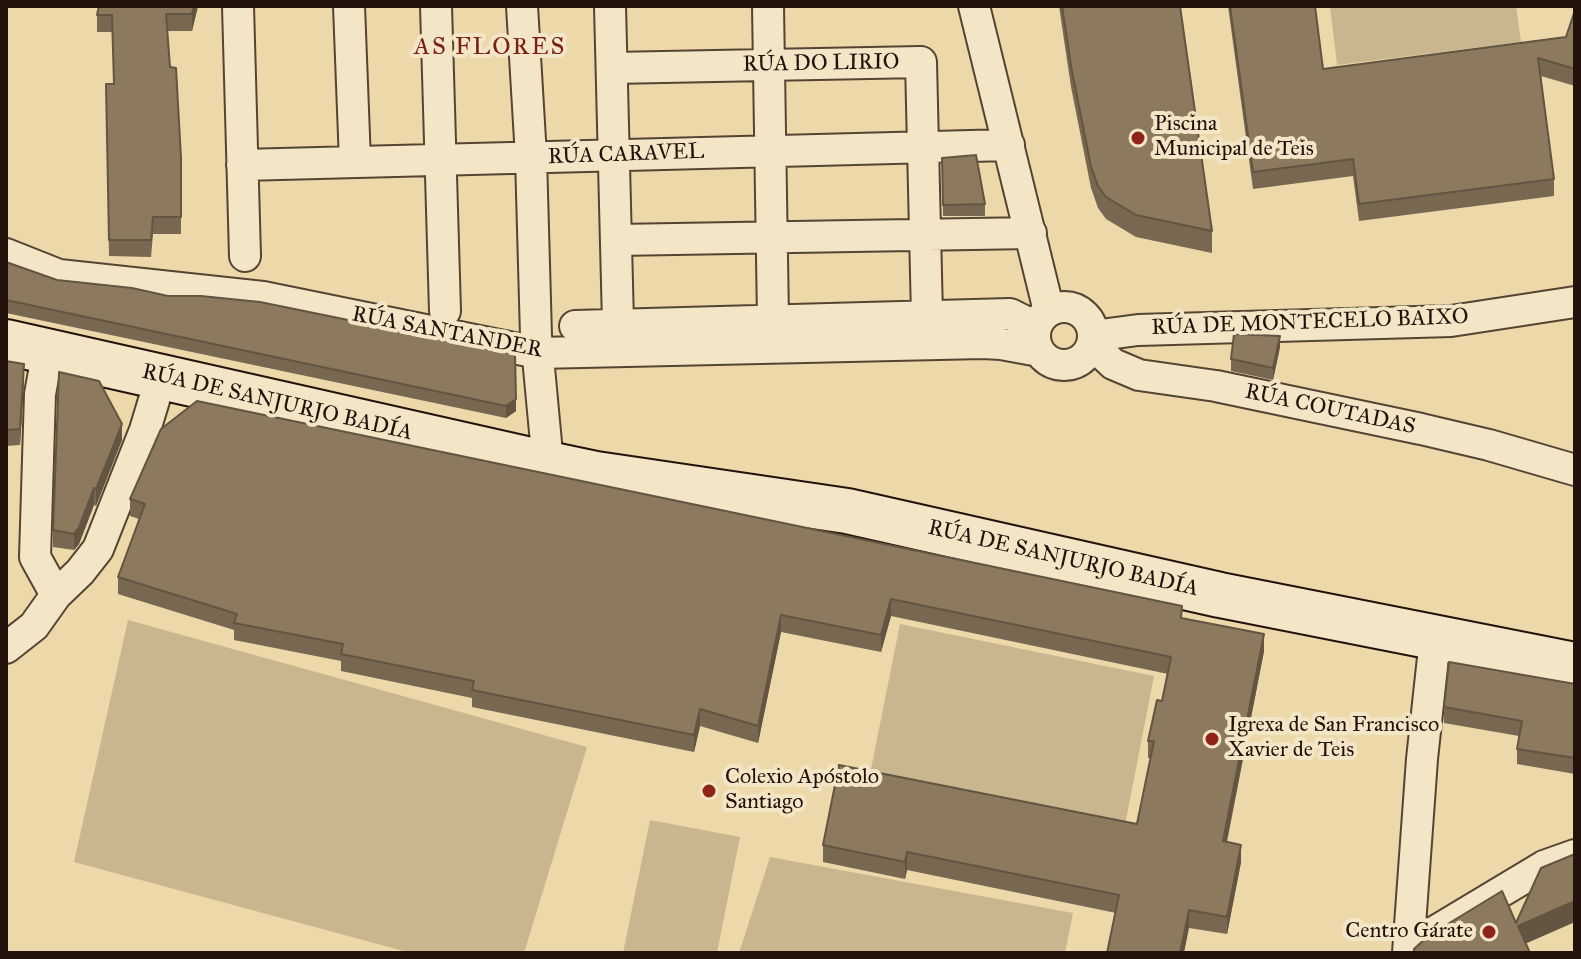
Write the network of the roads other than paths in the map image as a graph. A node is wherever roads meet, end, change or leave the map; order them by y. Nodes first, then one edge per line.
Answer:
1 (238, 6) edge
2 (349, 6) edge
3 (436, 6) edge
4 (522, 6) edge
5 (610, 6) edge
6 (768, 6) edge
7 (974, 6) edge
8 (768, 65) junction
9 (612, 68) junction
10 (1009, 145) junction
11 (923, 147) junction
12 (769, 151) junction
13 (613, 155) junction
14 (531, 157) junction
15 (440, 160) junction
16 (355, 162) junction
17 (242, 165) junction
18 (1031, 233) junction
19 (925, 235) junction
20 (771, 238) junction
21 (616, 240) junction
22 (6, 254) edge
23 (245, 256) dead end
24 (1575, 302) edge
25 (445, 311) dead end
26 (927, 316) junction
27 (773, 319) junction
28 (618, 323) junction
29 (575, 326) dead end
30 (1041, 330) junction
31 (1092, 340) junction
32 (6, 342) edge
33 (48, 350) junction
34 (538, 353) junction
35 (161, 377) junction
36 (548, 464) junction
37 (1575, 470) edge
38 (56, 595) junction
39 (1435, 639) junction
40 (6, 648) edge
41 (1575, 665) edge
42 (1575, 855) edge
43 (1408, 950) edge

1 - 17 street
2 - 16 street
3 - 15 street
4 - 14 street
5 - 9 street
6 - 8 street
7 - 10 street
8 - 9 street, RÚA DO LIRIO
8 - 11 street, RÚA DO LIRIO
8 - 12 street
9 - 13 street
10 - 11 street, RÚA CARAVEL
10 - 18 street
11 - 12 street, RÚA CARAVEL
11 - 19 street, RÚA DO LIRIO
12 - 13 street, RÚA CARAVEL
12 - 20 street
13 - 14 street, RÚA CARAVEL
13 - 21 street
14 - 15 street, RÚA CARAVEL
14 - 34 street
15 - 16 street, RÚA CARAVEL
15 - 25 street
16 - 17 street, RÚA CARAVEL
17 - 23 street
18 - 19 street
18 - 30 street
19 - 20 street
19 - 26 street, RÚA DO LIRIO
20 - 21 street
20 - 27 street
21 - 28 street
22 - 34 street, RÚA SANTANDER
24 - 31 street, RÚA DE MONTECELO BAIXO
26 - 27 street
26 - 30 street
27 - 28 street
28 - 29 street
30 - 31 street
30 - 31 street
30 - 34 street, RÚA SANTANDER
31 - 37 street, RÚA COUTADAS
32 - 33 main road, RÚA DE SANJURJO BADÍA
33 - 35 main road, RÚA DE SANJURJO BADÍA
33 - 38 street
34 - 36 street
35 - 36 main road, RÚA DE SANJURJO BADÍA
35 - 38 street
36 - 39 main road, RÚA DE SANJURJO BADÍA
38 - 40 street
39 - 41 main road, RÚA DE SANJURJO BADÍA
39 - 43 street
42 - 43 street

